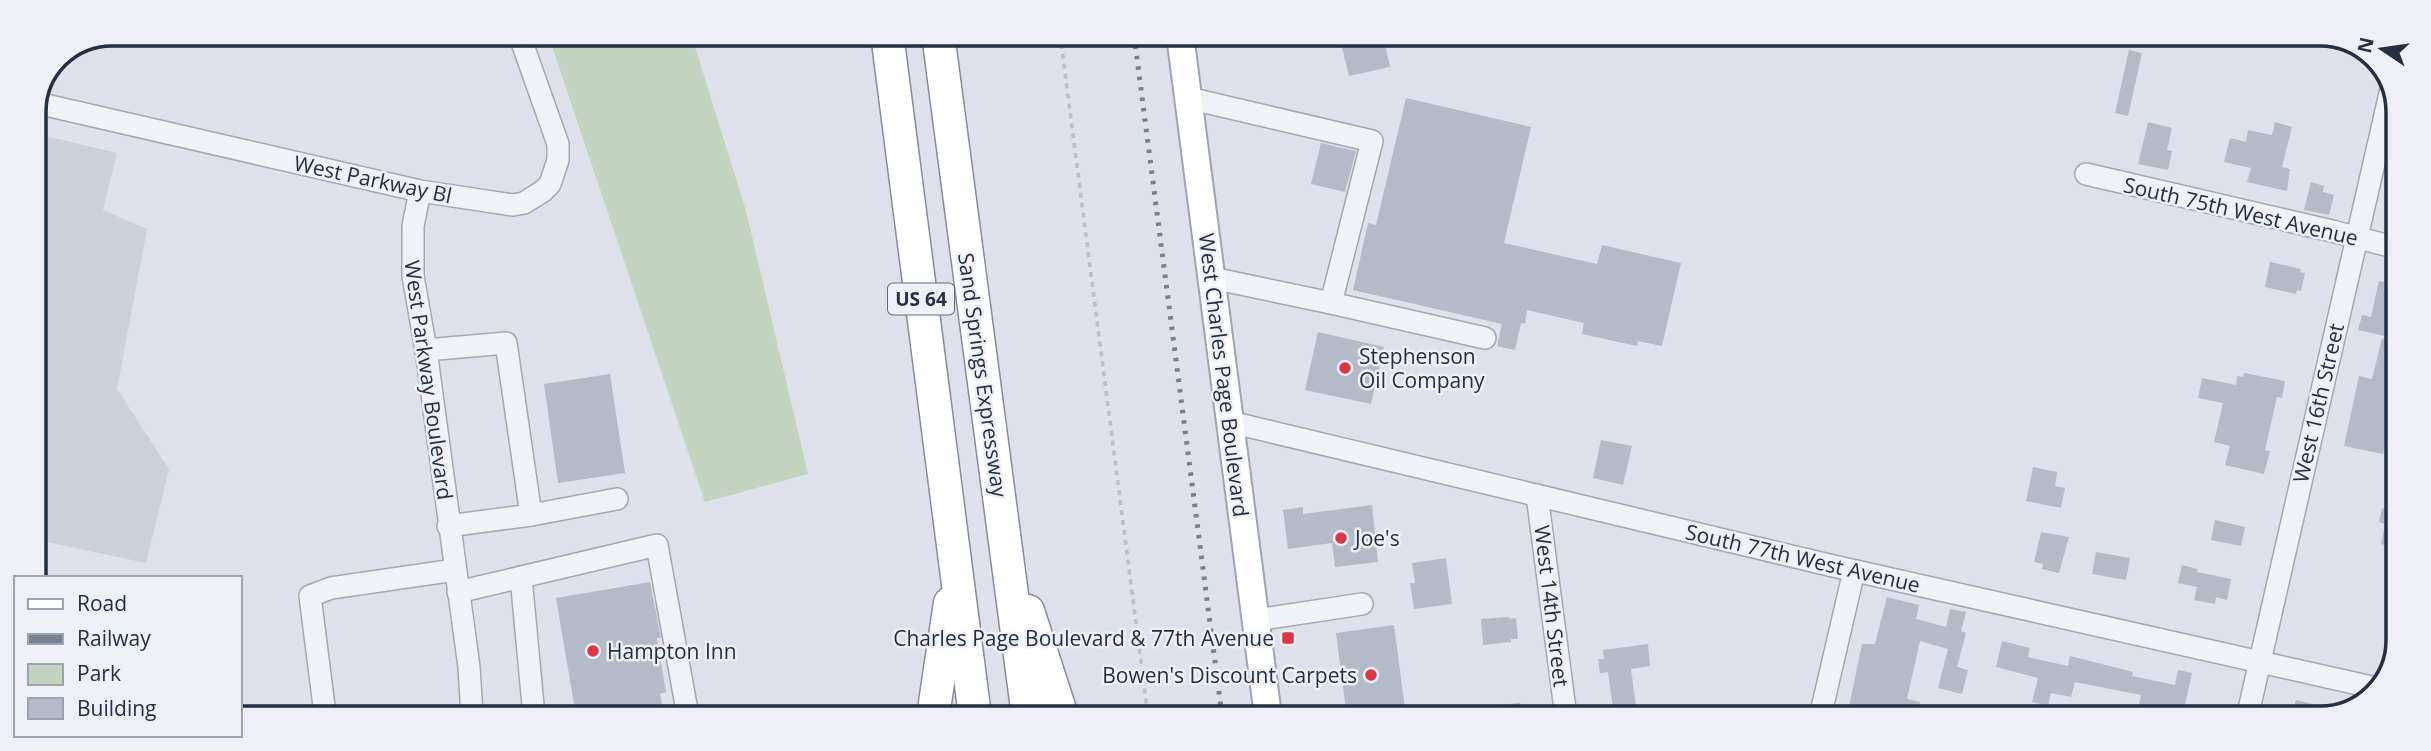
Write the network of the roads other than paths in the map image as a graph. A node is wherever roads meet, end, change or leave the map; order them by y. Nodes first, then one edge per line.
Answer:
1 (523, 46) edge
2 (889, 46) edge
3 (941, 46) edge
4 (1181, 46) edge
5 (1188, 98) junction
6 (47, 105) edge
7 (2385, 110) edge
8 (2086, 173) dead end
9 (420, 191) junction
10 (2355, 237) junction
11 (2385, 245) edge
12 (1212, 278) junction
13 (1331, 303) junction
14 (1485, 338) dead end
15 (426, 350) junction
16 (1230, 422) junction
17 (1537, 495) junction
18 (617, 499) dead end
19 (531, 515) junction
20 (448, 526) junction
21 (1005, 541) junction
22 (956, 564) junction
23 (456, 570) junction
24 (1854, 571) junction
25 (521, 577) junction
26 (458, 592) junction
27 (1362, 604) dead end
28 (1256, 620) junction
29 (2260, 661) junction
30 (2366, 686) edge
31 (319, 706) edge
32 (471, 706) edge
33 (533, 706) edge
34 (686, 706) edge
35 (935, 706) edge
36 (974, 706) edge
37 (1027, 706) edge
38 (1059, 706) edge
39 (1267, 706) edge
40 (1565, 706) edge
41 (1823, 706) edge
42 (2250, 706) edge

1 - 9 street, West Parkway Bl
2 - 22 highway, US 64
3 - 21 highway, Sand Springs Expressway / US 64
4 - 5 main road, West Charles Page Boulevard
5 - 12 main road, West Charles Page Boulevard
5 - 13 street
6 - 9 street, West Parkway Bl
7 - 10 street, West 16th Street
8 - 10 street, South 75th West Avenue
9 - 15 street, West Parkway Boulevard
10 - 11 street, South 75th West Avenue
10 - 29 street, West 16th Street
12 - 13 street
12 - 16 main road, West Charles Page Boulevard
13 - 14 street
15 - 19 street
15 - 20 street, West Parkway Boulevard
16 - 17 street, South 77th West Avenue
16 - 28 main road, West Charles Page Boulevard
17 - 24 street, South 77th West Avenue
17 - 40 street, West 14th Street
18 - 19 street
19 - 20 street
20 - 23 street, West Parkway Boulevard
21 - 37 highway, Sand Springs Expressway / US 64
21 - 38 highway
22 - 35 highway
22 - 36 highway, US 64
23 - 26 street, West Parkway Boulevard
23 - 31 street
24 - 29 street, South 77th West Avenue
24 - 41 street
25 - 26 street
25 - 33 street
25 - 34 street
26 - 32 street, West Parkway Boulevard
27 - 28 street
28 - 39 main road, West Charles Page Boulevard
29 - 30 street, South 77th West Avenue
29 - 42 street, West 16th Street

